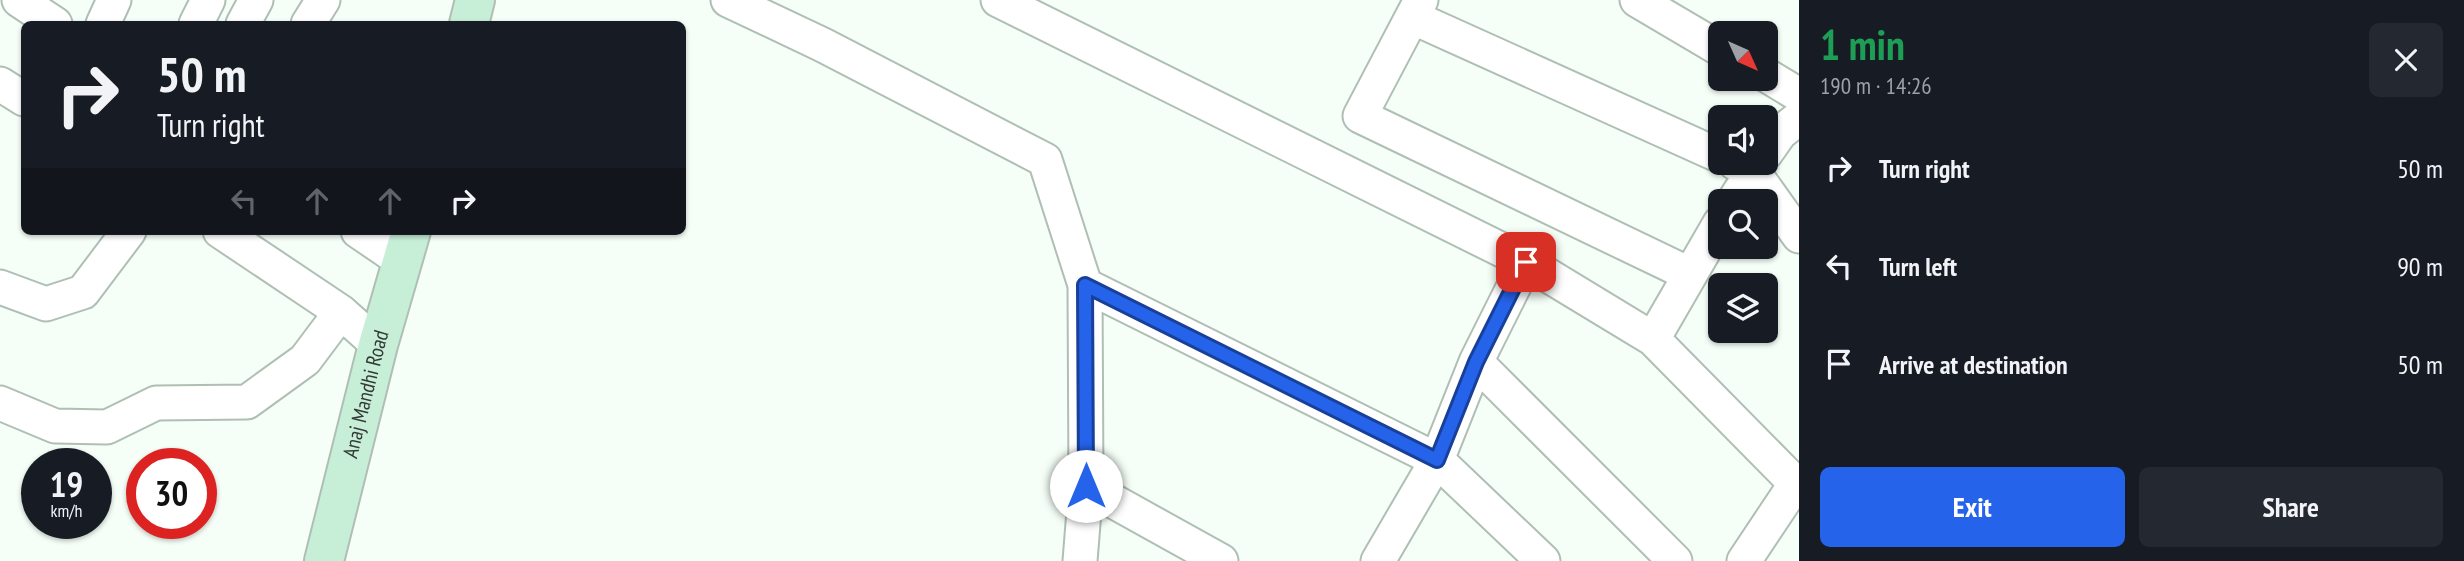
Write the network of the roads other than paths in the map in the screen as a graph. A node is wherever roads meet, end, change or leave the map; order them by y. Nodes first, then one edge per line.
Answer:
1 (19, 0) edge
2 (114, 0) edge
3 (208, 0) edge
4 (256, 0) edge
5 (323, 0) edge
6 (475, 0) edge
7 (728, 0) edge
8 (998, 0) edge
9 (1637, 0) edge
10 (1417, 8) edge
11 (1040, 9) edge
12 (50, 21) edge
13 (104, 21) edge
14 (197, 21) edge
15 (245, 21) edge
16 (310, 21) edge
17 (470, 21) edge
18 (1708, 42) edge
19 (1778, 82) edge
20 (0, 84) edge
21 (1799, 94) edge
22 (21, 97) edge
23 (1799, 118) edge
24 (1778, 135) edge
25 (1708, 150) edge
26 (1761, 175) edge
27 (126, 235) edge
28 (226, 235) edge
29 (371, 235) edge
30 (1799, 236) edge
31 (1708, 243) edge
32 (406, 246) edge
33 (1526, 262) junction
34 (1689, 274) junction
35 (1085, 285) junction
36 (0, 287) edge
37 (341, 312) junction
38 (1653, 339) junction
39 (378, 345) junction
40 (1476, 362) junction
41 (0, 403) edge
42 (1437, 460) junction
43 (1797, 485) edge
44 (1086, 486) junction
45 (324, 561) edge
46 (1080, 561) edge
47 (1221, 561) edge
48 (1378, 561) edge
49 (1543, 561) edge
50 (1675, 561) edge
51 (1744, 561) edge

1 - 12 street
2 - 13 street
3 - 14 street
4 - 15 street
5 - 16 street
6 - 17 street
7 - 35 street
8 - 11 street
9 - 18 street
10 - 25 street
10 - 34 street
11 - 33 street
19 - 21 street
20 - 22 street
23 - 24 street
26 - 30 street
27 - 36 street
28 - 37 street
29 - 32 street
31 - 34 street
32 - 39 street, Anaj Mandhi Road
33 - 38 street
33 - 40 street
34 - 38 street
35 - 42 street
35 - 44 street
37 - 39 street
37 - 41 street
38 - 43 street
39 - 45 street, Anaj Mandhi Road
40 - 42 street
40 - 50 street
42 - 48 street
42 - 49 street
43 - 51 street
44 - 46 street
44 - 47 street

